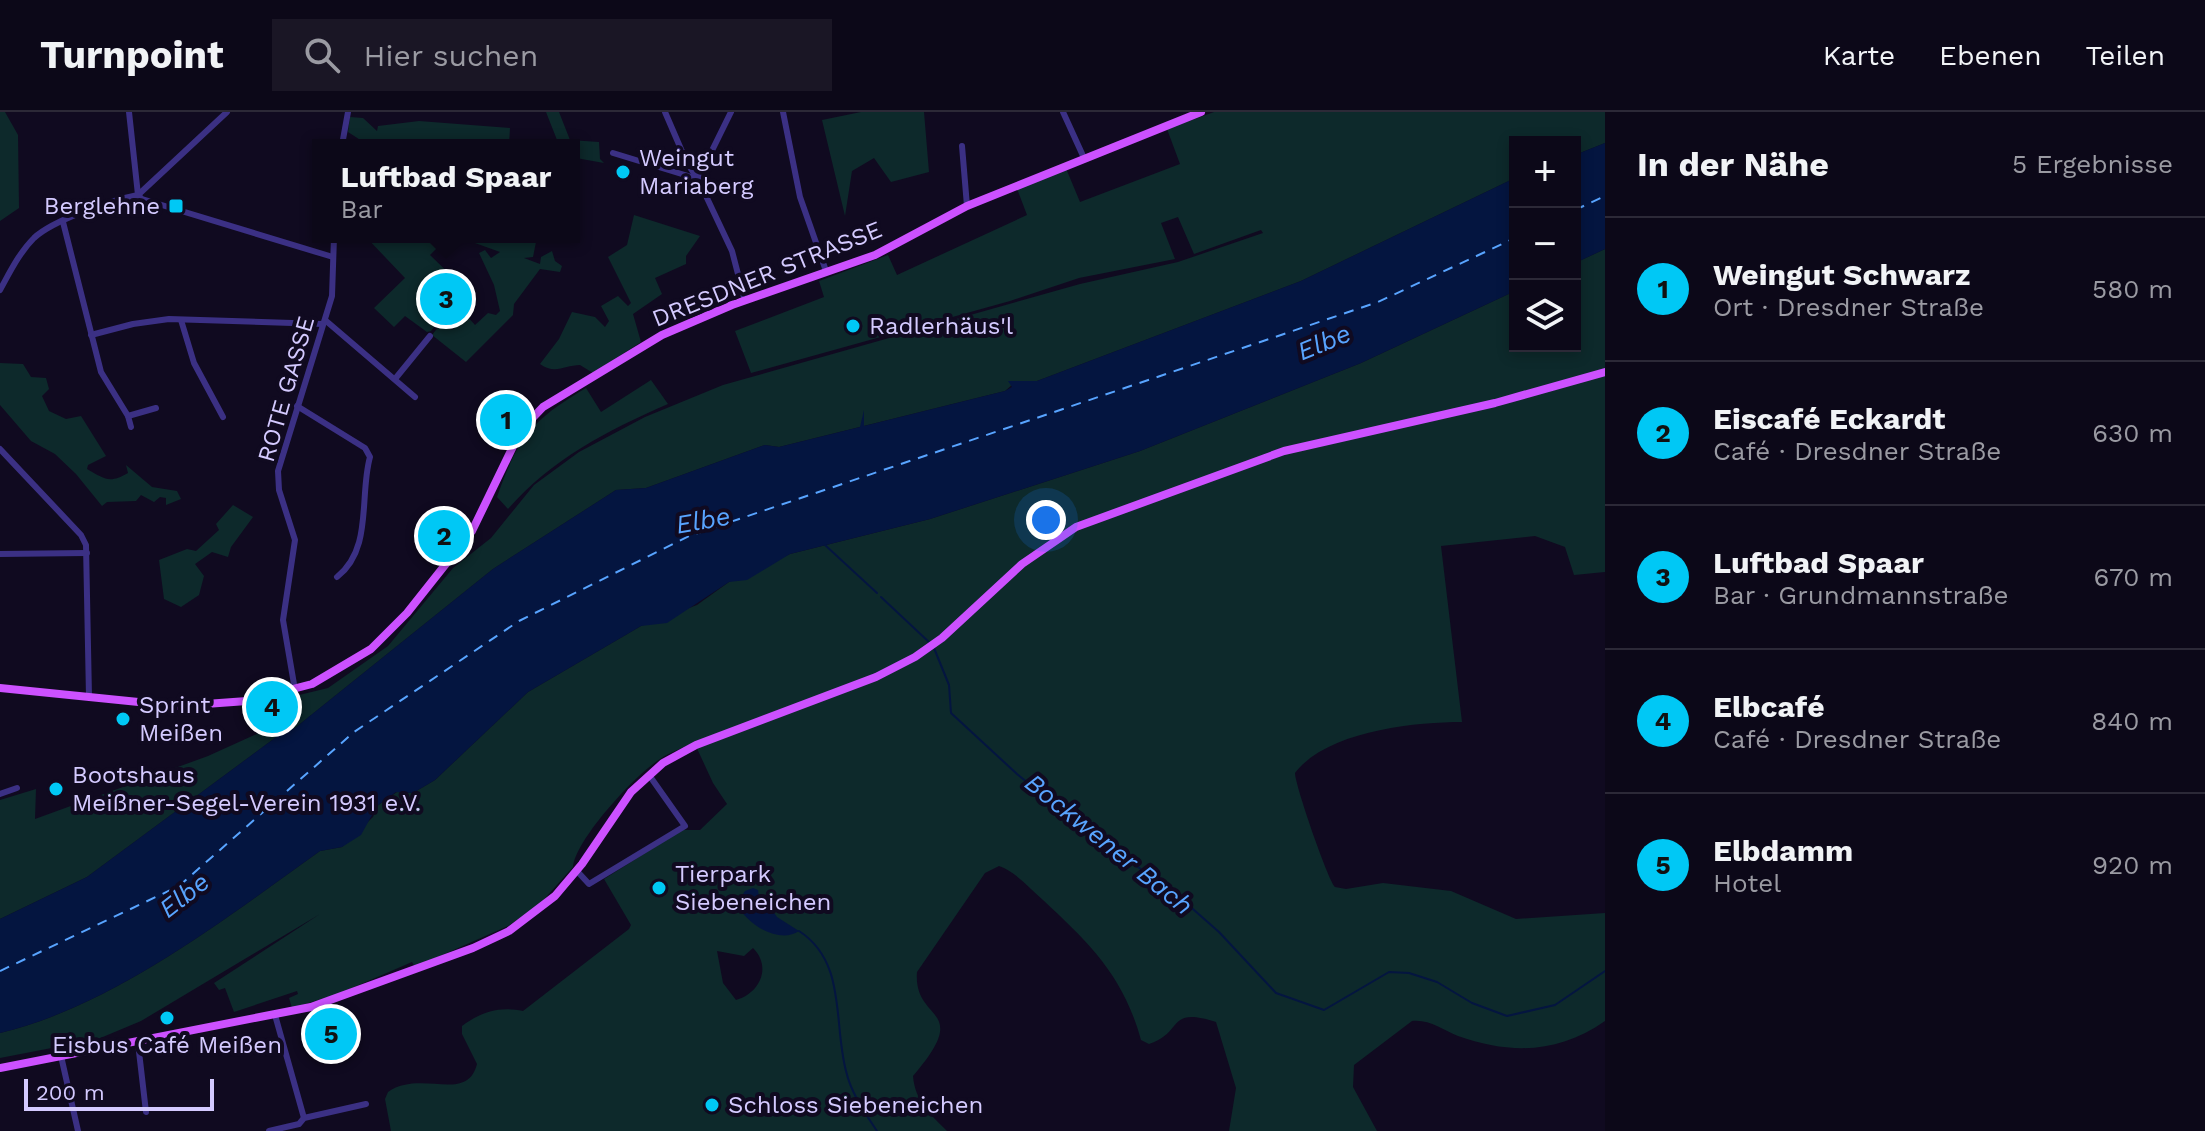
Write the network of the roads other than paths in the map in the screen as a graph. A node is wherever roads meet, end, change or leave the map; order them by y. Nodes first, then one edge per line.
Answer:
1 (129, 112) edge
2 (227, 112) edge
3 (348, 112) edge
4 (665, 112) edge
5 (731, 112) edge
6 (783, 112) edge
7 (1063, 112) edge
8 (1201, 112) edge
9 (343, 139) edge
10 (962, 146) dead end
11 (613, 153) dead end
12 (1084, 158) junction
13 (698, 179) junction
14 (148, 186) junction
15 (138, 195) junction
16 (152, 202) junction
17 (967, 206) junction
18 (63, 222) junction
19 (334, 243) edge
20 (333, 257) junction
21 (826, 271) junction
22 (0, 290) edge
23 (745, 301) junction
24 (181, 320) junction
25 (324, 322) junction
26 (91, 335) junction
27 (430, 336) dead end
28 (1605, 372) edge
29 (395, 379) junction
30 (415, 397) dead end
31 (297, 406) junction
32 (156, 408) dead end
33 (128, 416) junction
34 (223, 417) dead end
35 (131, 427) dead end
36 (0, 449) edge
37 (87, 553) junction
38 (0, 554) edge
39 (337, 577) dead end
40 (0, 688) edge
41 (295, 690) junction
42 (89, 697) junction
43 (649, 775) junction
44 (17, 788) dead end
45 (0, 794) edge
46 (577, 871) junction
47 (275, 1015) junction
48 (138, 1043) junction
49 (61, 1056) junction
50 (0, 1068) edge
51 (366, 1104) dead end
52 (146, 1112) dead end
53 (304, 1118) junction
54 (78, 1131) edge
55 (269, 1131) edge

1 - 15 street
2 - 14 street
3 - 9 street
4 - 13 street
5 - 13 street
6 - 21 street
7 - 12 street
8 - 12 main road, DRESDNER STRASSE
10 - 17 street
11 - 13 street
12 - 17 main road, DRESDNER STRASSE
13 - 23 street
14 - 15 street
14 - 16 street
15 - 16 street
15 - 18 street
16 - 20 street
17 - 21 main road, DRESDNER STRASSE
18 - 22 street
18 - 26 street
19 - 20 street, ROTE GASSE
20 - 25 street, ROTE GASSE
21 - 23 main road, DRESDNER STRASSE
23 - 41 main road, DRESDNER STRASSE
24 - 25 street
24 - 26 street
24 - 34 street
25 - 29 street
25 - 31 street, ROTE GASSE
26 - 33 street
27 - 29 street
28 - 43 main road
29 - 30 street
31 - 39 street
31 - 41 street, ROTE GASSE
32 - 33 street
33 - 35 street
36 - 37 street
37 - 38 street
37 - 42 street
40 - 42 main road, DRESDNER STRASSE
41 - 42 main road, DRESDNER STRASSE
43 - 46 main road
43 - 46 street
44 - 45 street
46 - 47 main road
47 - 48 main road
47 - 53 street
48 - 49 main road
48 - 52 street
49 - 50 main road
49 - 54 street
51 - 53 street
53 - 55 street

